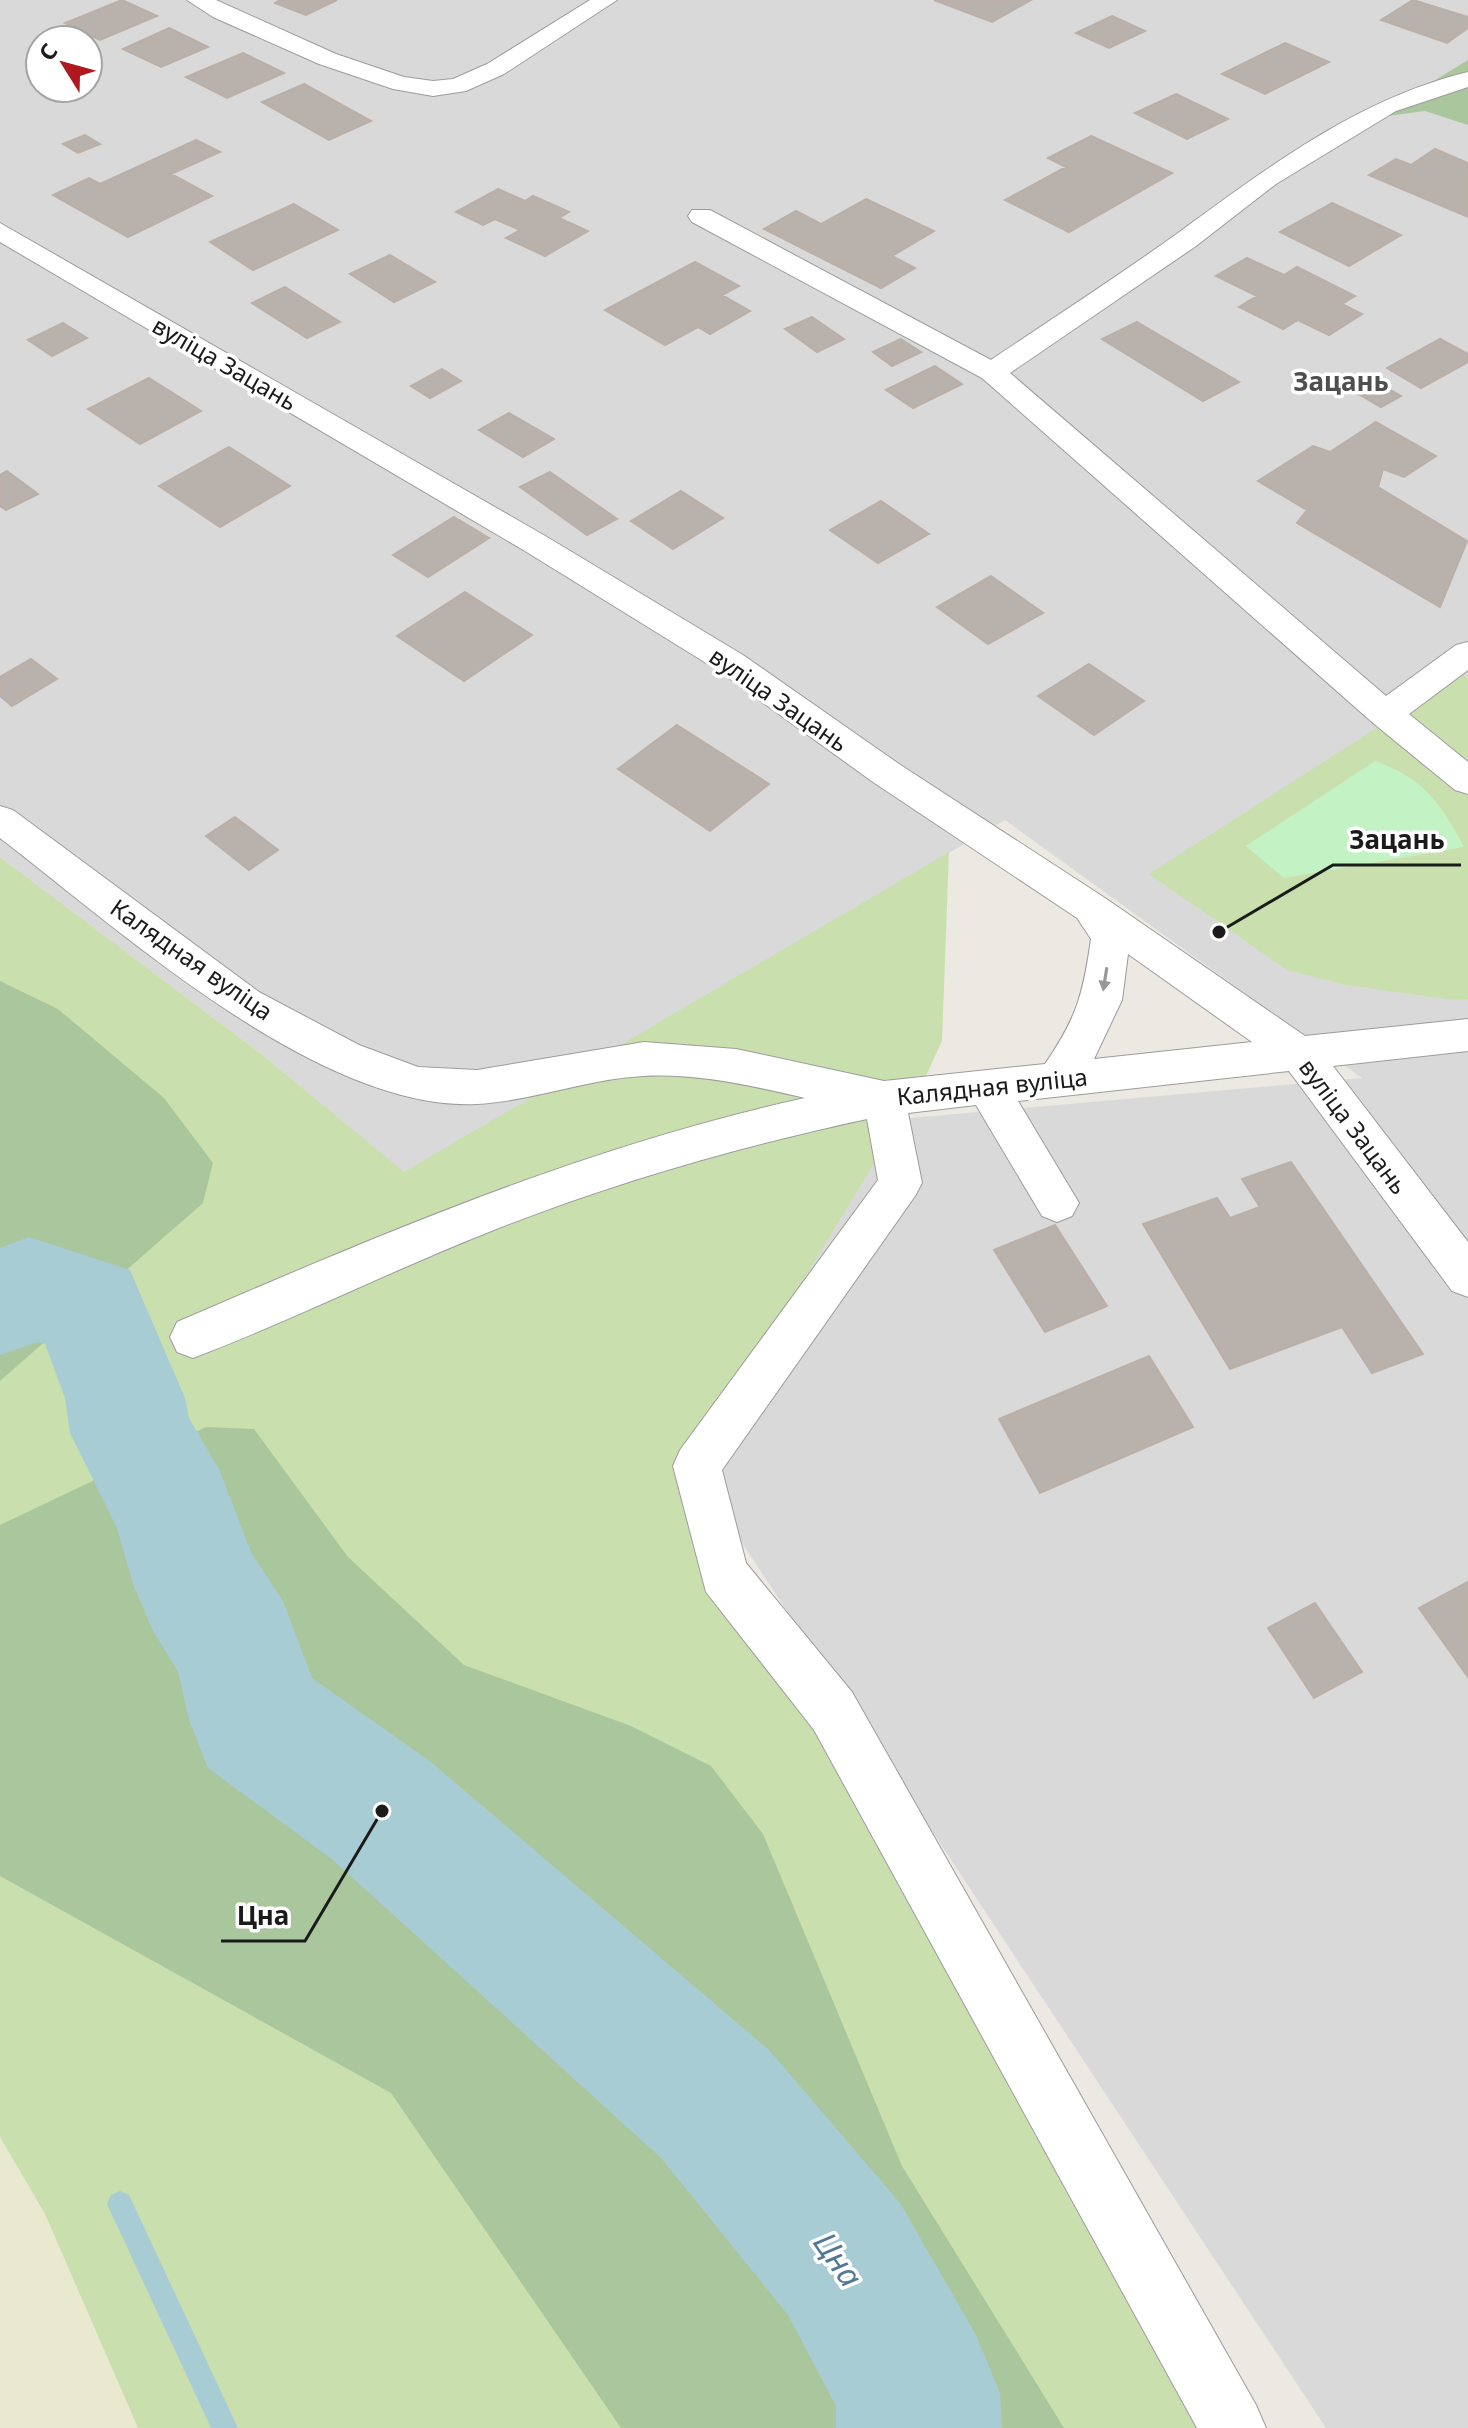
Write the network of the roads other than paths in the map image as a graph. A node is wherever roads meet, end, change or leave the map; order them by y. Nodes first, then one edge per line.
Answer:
1 (198, 0) edge
2 (606, 0) edge
3 (1468, 79) edge
4 (701, 216) dead end
5 (0, 231) edge
6 (992, 372) junction
7 (1468, 653) edge
8 (1385, 714) junction
9 (1468, 781) edge
10 (0, 819) edge
11 (1091, 908) junction
12 (1468, 1035) edge
13 (1300, 1054) junction
14 (1058, 1078) junction
15 (987, 1086) junction
16 (884, 1098) junction
17 (1057, 1203) dead end
18 (1468, 1277) edge
19 (193, 1337) dead end
20 (1233, 2428) edge

1 - 2 street
3 - 6 street
4 - 6 street
5 - 11 street, вуліца Зацань
6 - 8 street
7 - 8 street
8 - 9 street
10 - 16 street, Калядная вуліца
11 - 13 street, вуліца Зацань
11 -> 14 street
12 - 13 street, Калядная вуліца
13 - 14 street, Калядная вуліца
13 - 18 street, вуліца Зацань
14 - 15 street, Калядная вуліца
15 - 16 street, Калядная вуліца
15 - 17 street
16 - 19 street
16 - 20 street

